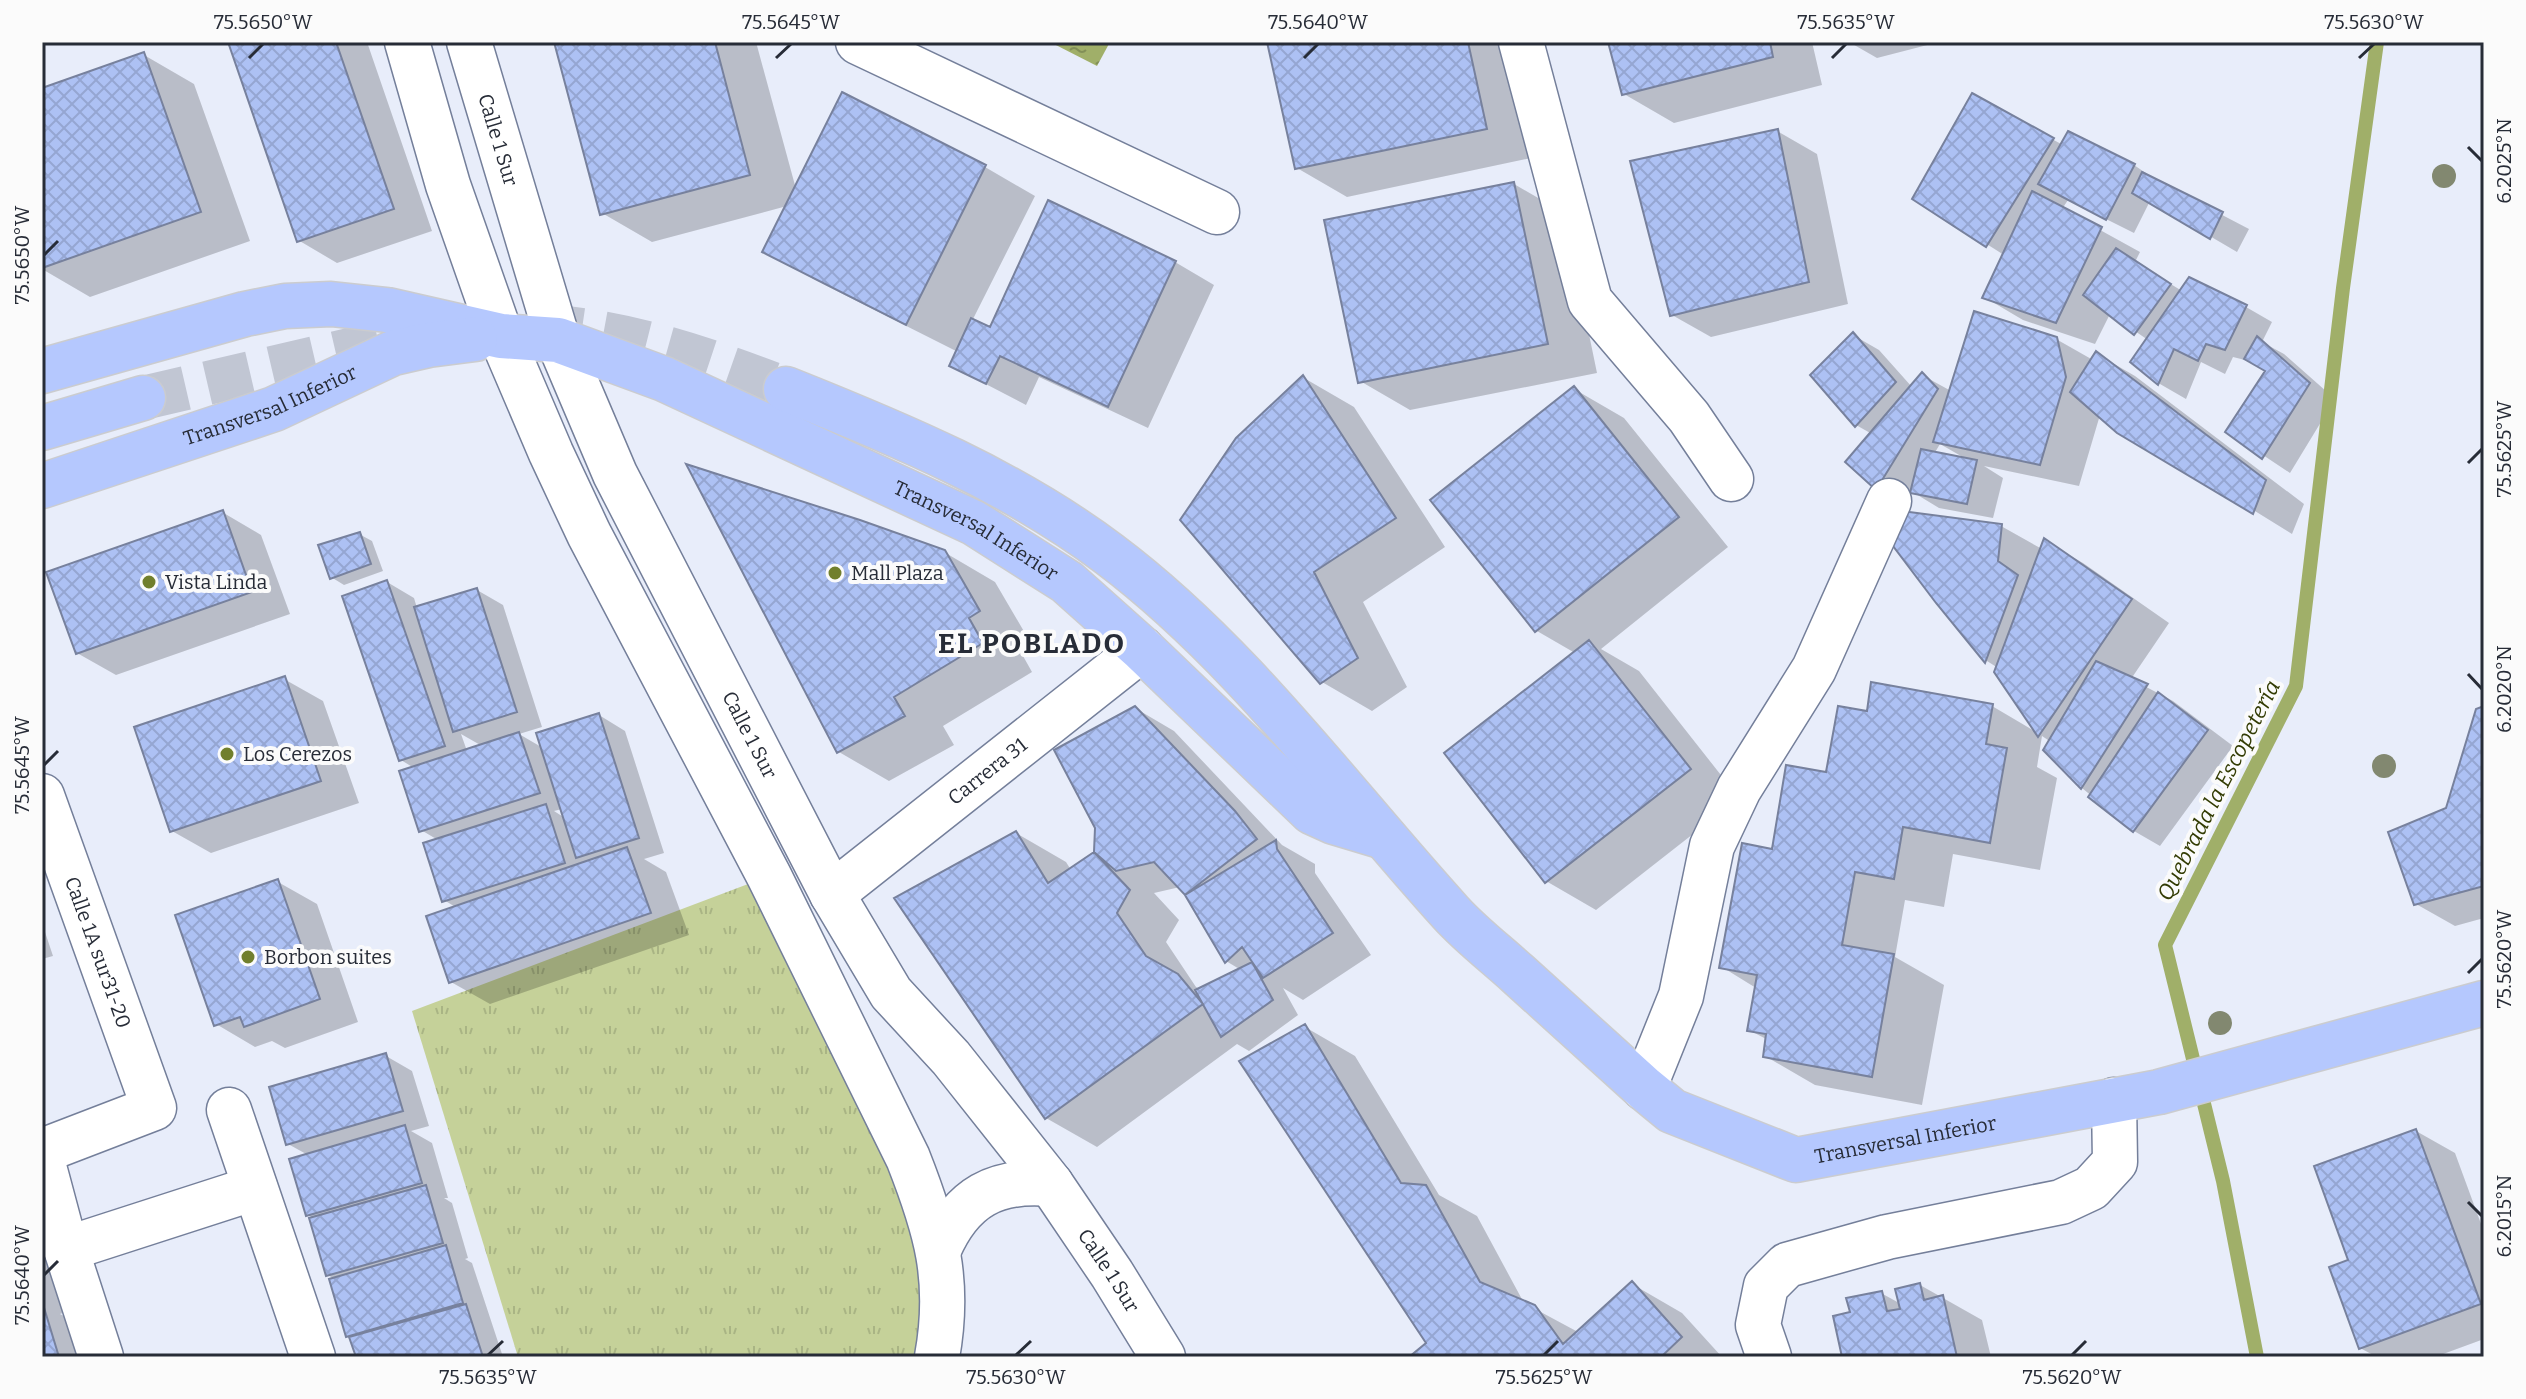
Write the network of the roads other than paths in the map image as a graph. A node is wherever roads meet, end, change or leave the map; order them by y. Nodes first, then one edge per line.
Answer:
1 (407, 42) edge
2 (469, 42) edge
3 (858, 42) edge
4 (1521, 42) edge
5 (1217, 212) dead end
6 (501, 336) junction
7 (558, 340) junction
8 (42, 371) edge
9 (786, 389) tunnel mouth
10 (143, 398) tunnel mouth
11 (42, 428) edge
12 (1731, 479) dead end
13 (42, 486) edge
14 (1889, 501) dead end
15 (1142, 649) junction
16 (42, 796) edge
17 (1384, 837) junction
18 (832, 894) junction
19 (2476, 1006) edge
20 (1644, 1088) junction
21 (2114, 1100) junction
22 (229, 1110) dead end
23 (42, 1151) edge
24 (42, 1159) edge
25 (1051, 1184) junction
26 (255, 1188) junction
27 (66, 1249) junction
28 (939, 1249) junction
29 (101, 1357) edge
30 (313, 1357) edge
31 (937, 1357) edge
32 (1163, 1357) edge
33 (1769, 1357) edge

1 - 6 street
2 - 7 street, Calle 1 Sur
3 - 5 street
4 - 12 street
6 - 7 main road, Transversal Inferior
6 - 8 main road, Transversal Inferior
6 - 13 main road, Transversal Inferior
6 - 28 street
7 - 15 main road, Transversal Inferior
7 - 18 street, Calle 1 Sur
9 - 17 main road, Transversal Inferior
10 - 11 main road
14 - 20 street
15 - 17 main road, Transversal Inferior
15 - 18 street, Carrera 31
16 - 23 street, Calle 1A sur31-20
17 - 20 main road, Transversal Inferior
18 - 25 street, Calle 1 Sur
19 - 21 main road, Transversal Inferior
20 - 21 main road, Transversal Inferior
21 - 33 street
22 - 26 street
24 - 27 street
25 - 28 street
25 - 32 street, Calle 1 Sur
26 - 27 street
26 - 30 street
27 - 29 street
28 - 31 street

